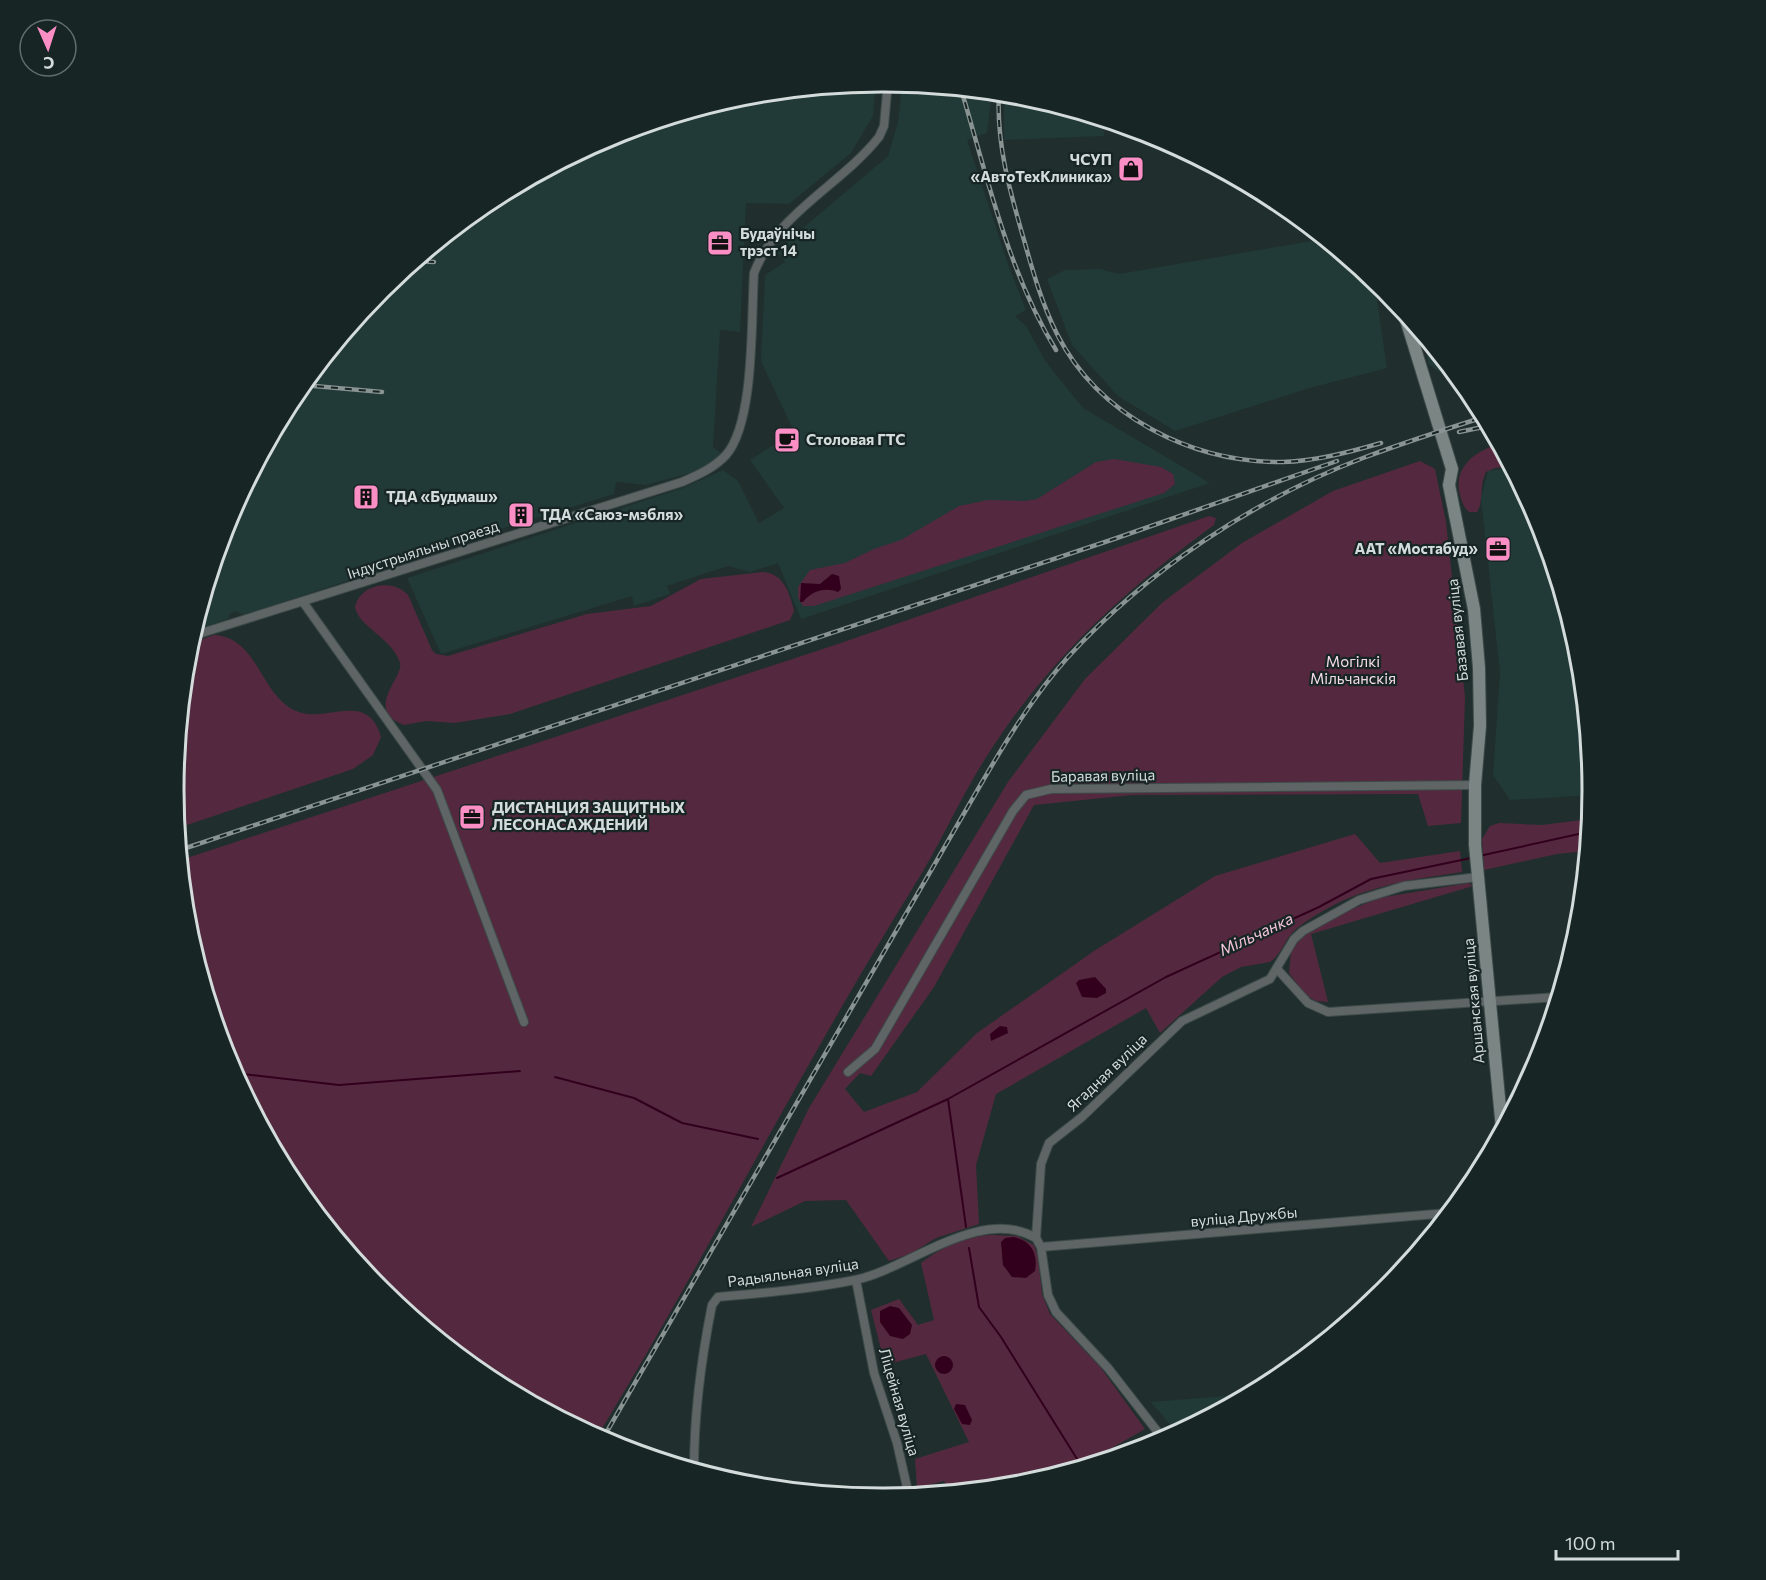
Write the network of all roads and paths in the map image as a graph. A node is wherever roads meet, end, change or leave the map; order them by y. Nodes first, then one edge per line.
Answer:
1 (887, 92) edge
2 (1409, 331) edge
3 (303, 602) junction
4 (203, 633) edge
5 (1475, 786) junction
6 (1475, 845) joint
7 (1478, 874) junction
8 (1278, 969) junction
9 (1550, 997) edge
10 (1489, 999) junction
11 (524, 1022) dead end
12 (848, 1072) dead end
13 (1501, 1115) edge
14 (1438, 1214) edge
15 (1036, 1238) junction
16 (1041, 1247) junction
17 (855, 1280) junction
18 (1157, 1432) edge
19 (694, 1462) edge
20 (907, 1487) edge

1 - 3 street, Індустрыяльны праезд
2 - 5 street, Базавая вуліца
3 - 4 street, Індустрыяльны праезд
3 - 11 street
5 - 6 street, Базавая вуліца
5 - 12 street, Баравая вуліца
6 - 7 street, Аршанская вуліца
7 - 8 street, Ягадная вуліца
7 - 10 street, Аршанская вуліца
8 - 10 street
8 - 15 street, Ягадная вуліца
9 - 10 street
10 - 13 street, Аршанская вуліца
14 - 16 street, вуліца Дружбы
15 - 16 street
15 - 17 street, Радыяльная вуліца
16 - 18 street
17 - 19 street, Радыяльная вуліца
17 - 20 street, Ліцейная вуліца

